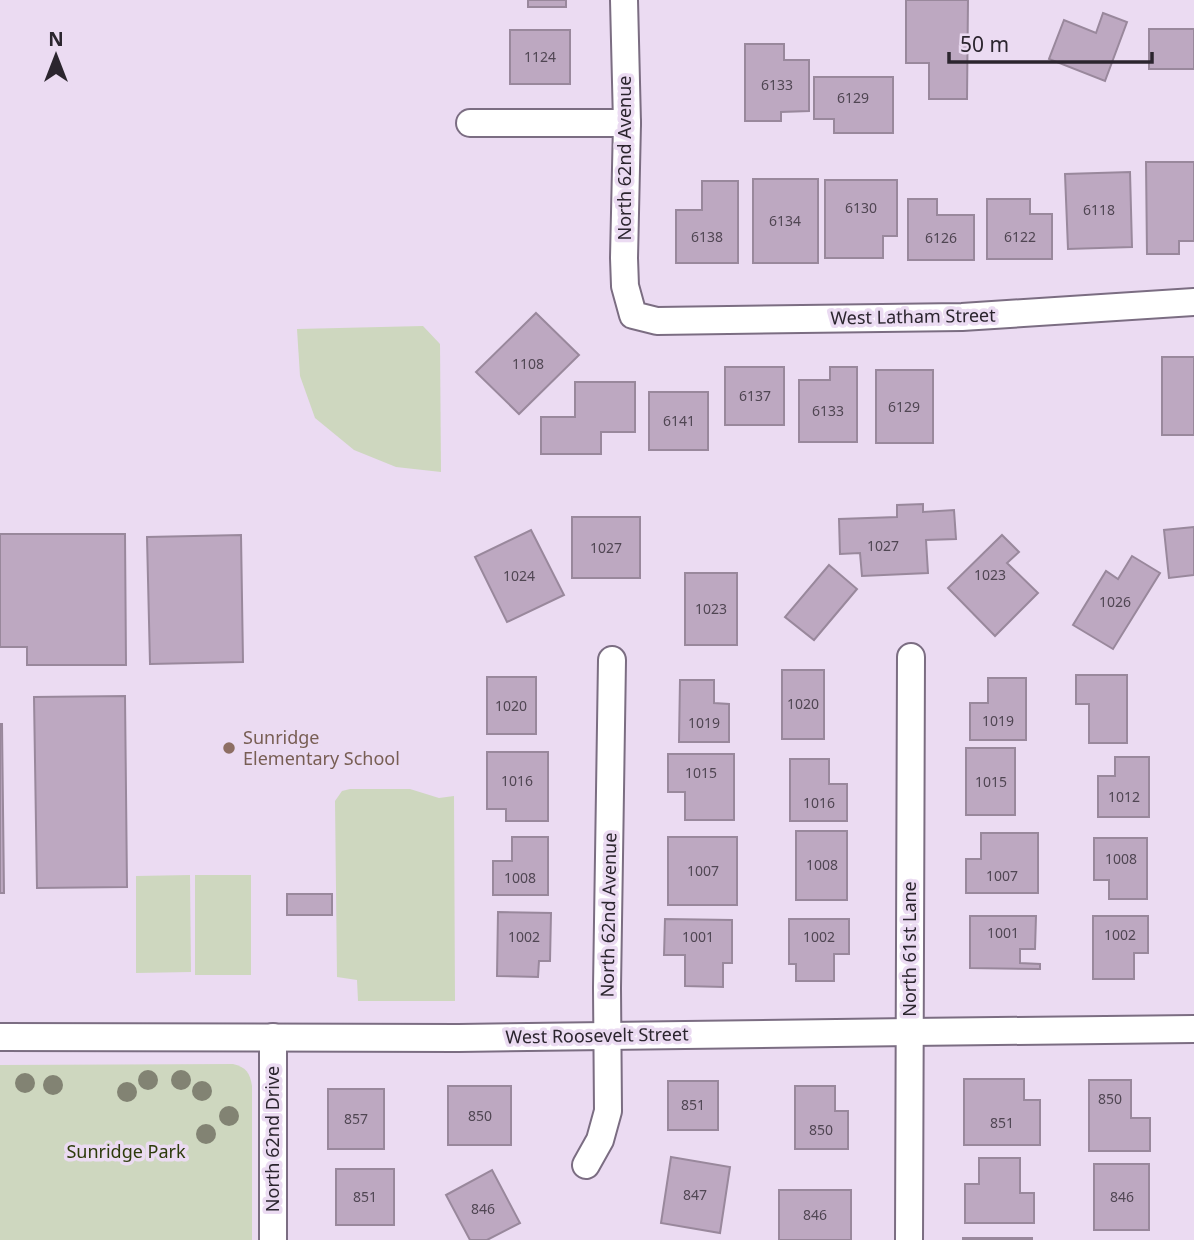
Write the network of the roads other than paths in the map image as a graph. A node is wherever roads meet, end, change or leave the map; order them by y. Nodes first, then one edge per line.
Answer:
1 (624, 0) edge
2 (627, 122) junction
3 (470, 123) dead end
4 (1194, 302) edge
5 (633, 314) joint
6 (911, 657) dead end
7 (612, 660) dead end
8 (1194, 1030) edge
9 (910, 1032) junction
10 (607, 1036) junction
11 (0, 1037) edge
12 (274, 1037) junction
13 (586, 1165) dead end
14 (273, 1240) edge
15 (909, 1240) edge

1 - 2 street, North 62nd Avenue
2 - 3 street
2 - 5 street, North 62nd Avenue
4 - 5 street, West Latham Street
6 - 9 street, North 61st Lane
7 - 10 street, North 62nd Avenue
8 - 9 street, West Roosevelt Street
9 - 10 street, West Roosevelt Street
9 - 15 street, North 61st Lane
10 - 12 street, West Roosevelt Street
10 - 13 street, North 62nd Avenue
11 - 12 street, West Roosevelt Street
12 - 14 street, North 62nd Drive

